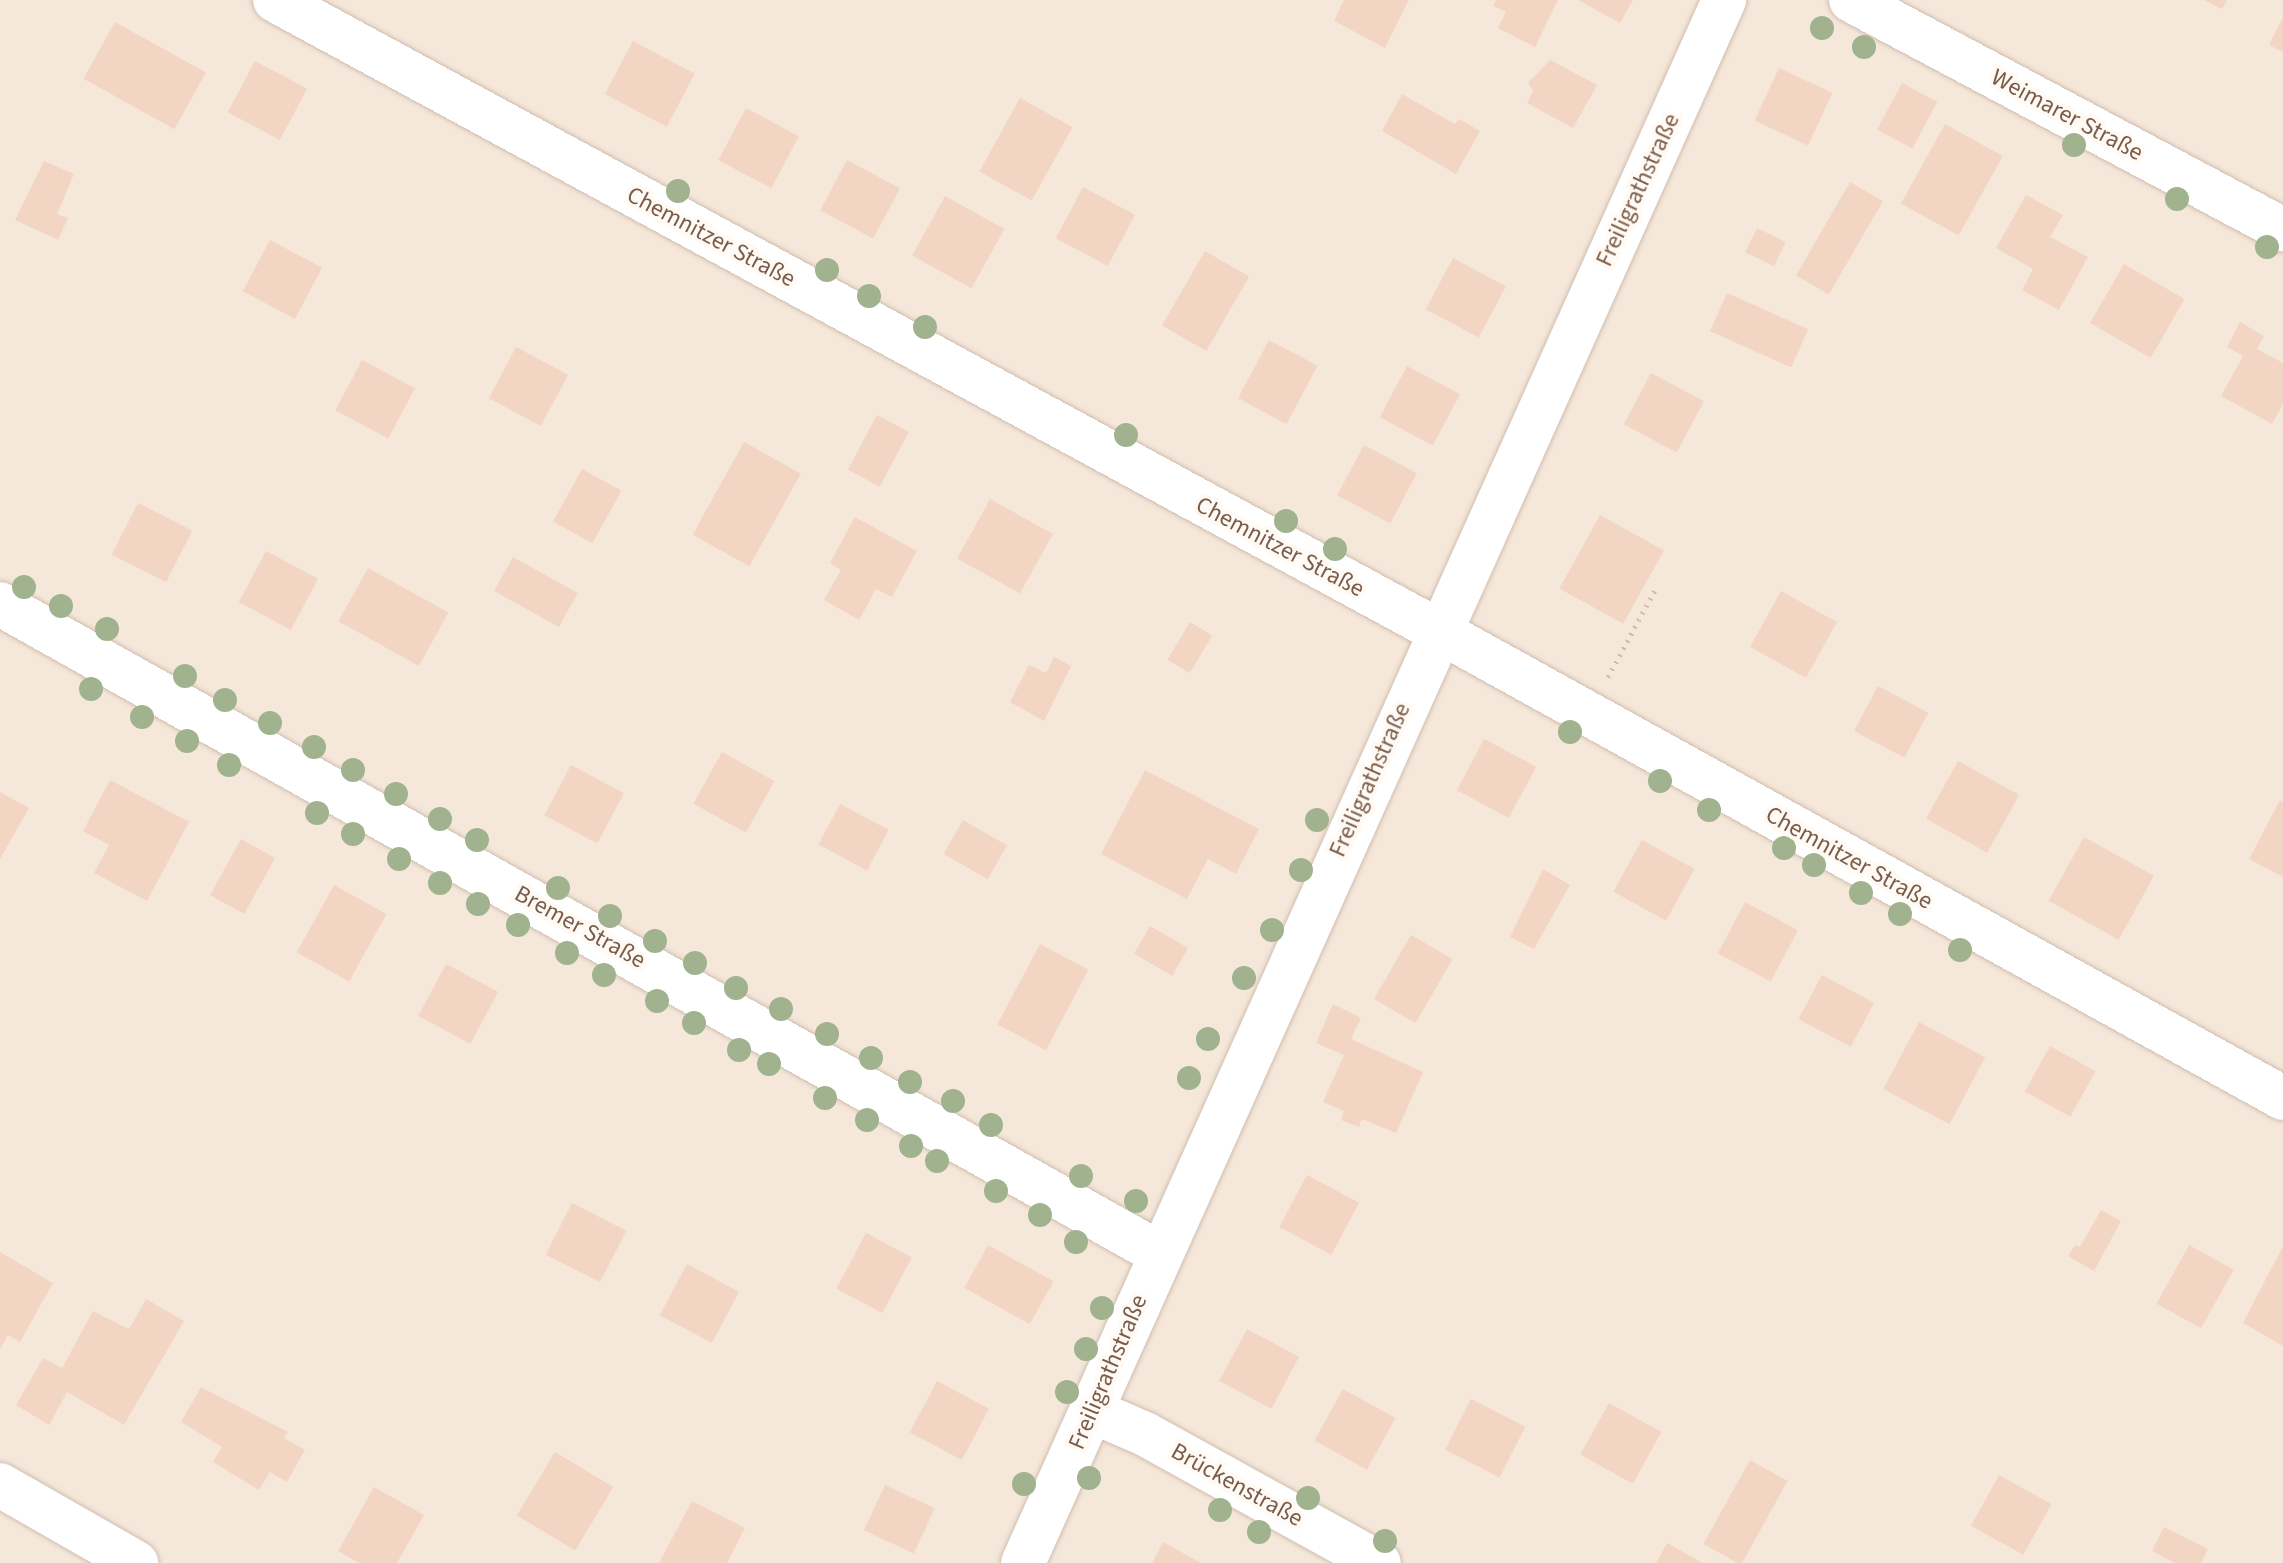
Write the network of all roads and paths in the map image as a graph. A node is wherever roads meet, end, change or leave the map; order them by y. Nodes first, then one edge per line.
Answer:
1 (275, 0) edge
2 (1724, 0) edge
3 (1851, 0) edge
4 (2283, 230) edge
5 (1657, 586) dead end
6 (0, 604) edge
7 (1437, 630) junction
8 (1588, 714) junction
9 (2283, 1098) edge
10 (1159, 1253) junction
11 (1092, 1411) junction
12 (0, 1485) edge
13 (136, 1563) edge
14 (1023, 1563) edge
15 (1379, 1563) edge

1 - 7 street, Chemnitzer Straße
2 - 7 street, Freiligrathstraße
3 - 4 street, Weimarer Straße
5 - 8 path
6 - 10 street, Bremer Straße
7 - 8 street, Chemnitzer Straße
7 - 10 street, Freiligrathstraße
8 - 9 street, Chemnitzer Straße
10 - 11 street, Freiligrathstraße
11 - 14 street, Freiligrathstraße
11 - 15 street, Brückenstraße
12 - 13 street

